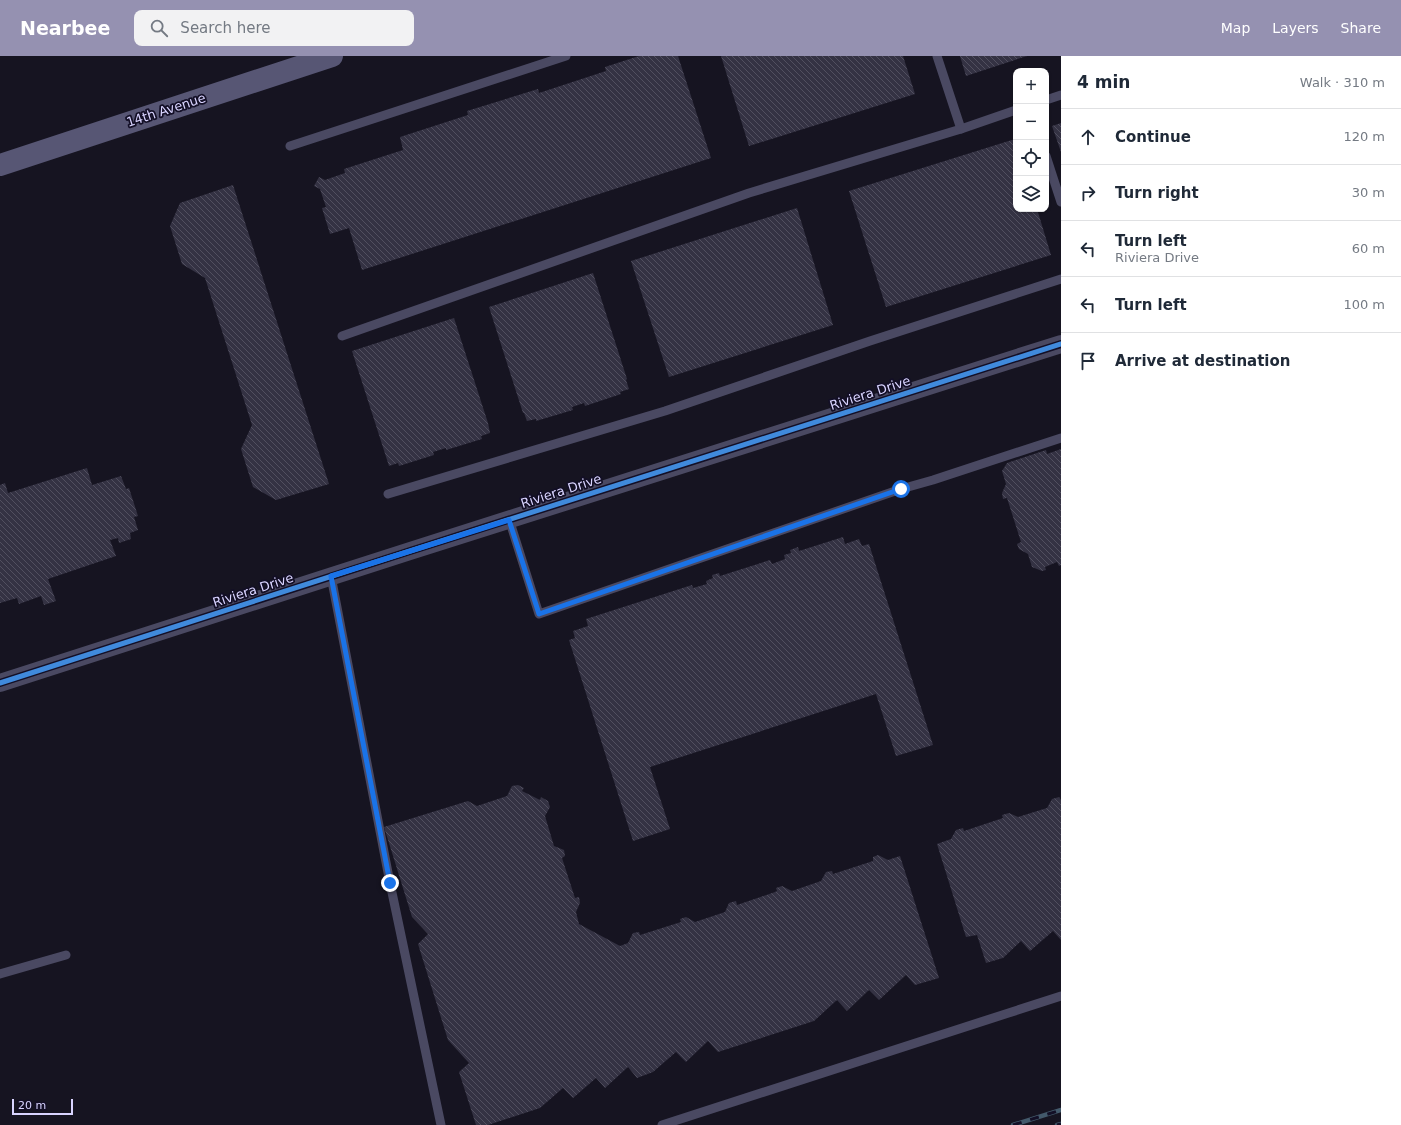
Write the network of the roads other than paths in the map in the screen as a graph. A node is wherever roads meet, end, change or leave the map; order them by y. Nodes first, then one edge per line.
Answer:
1 (332, 56) edge
2 (566, 56) edge
3 (937, 56) edge
4 (1061, 95) edge
5 (1049, 99) edge
6 (1013, 111) edge
7 (961, 129) junction
8 (290, 146) dead end
9 (0, 164) edge
10 (1049, 165) edge
11 (1061, 202) edge
12 (1061, 279) edge
13 (342, 336) dead end
14 (1061, 344) edge
15 (1061, 438) edge
16 (388, 494) dead end
17 (509, 520) junction
18 (331, 576) junction
19 (0, 683) edge
20 (66, 955) dead end
21 (0, 974) edge
22 (1061, 996) edge
23 (441, 1125) edge
24 (662, 1125) edge

1 - 9 main road, 14th Avenue
2 - 8 lane
3 - 7 lane
4 - 5 lane
6 - 7 lane
7 - 13 lane
10 - 11 lane
12 - 16 lane
14 - 17 street, Riviera Drive
15 - 17 lane
17 - 18 street, Riviera Drive
18 - 19 street, Riviera Drive
18 - 23 lane
20 - 21 lane
22 - 24 lane

